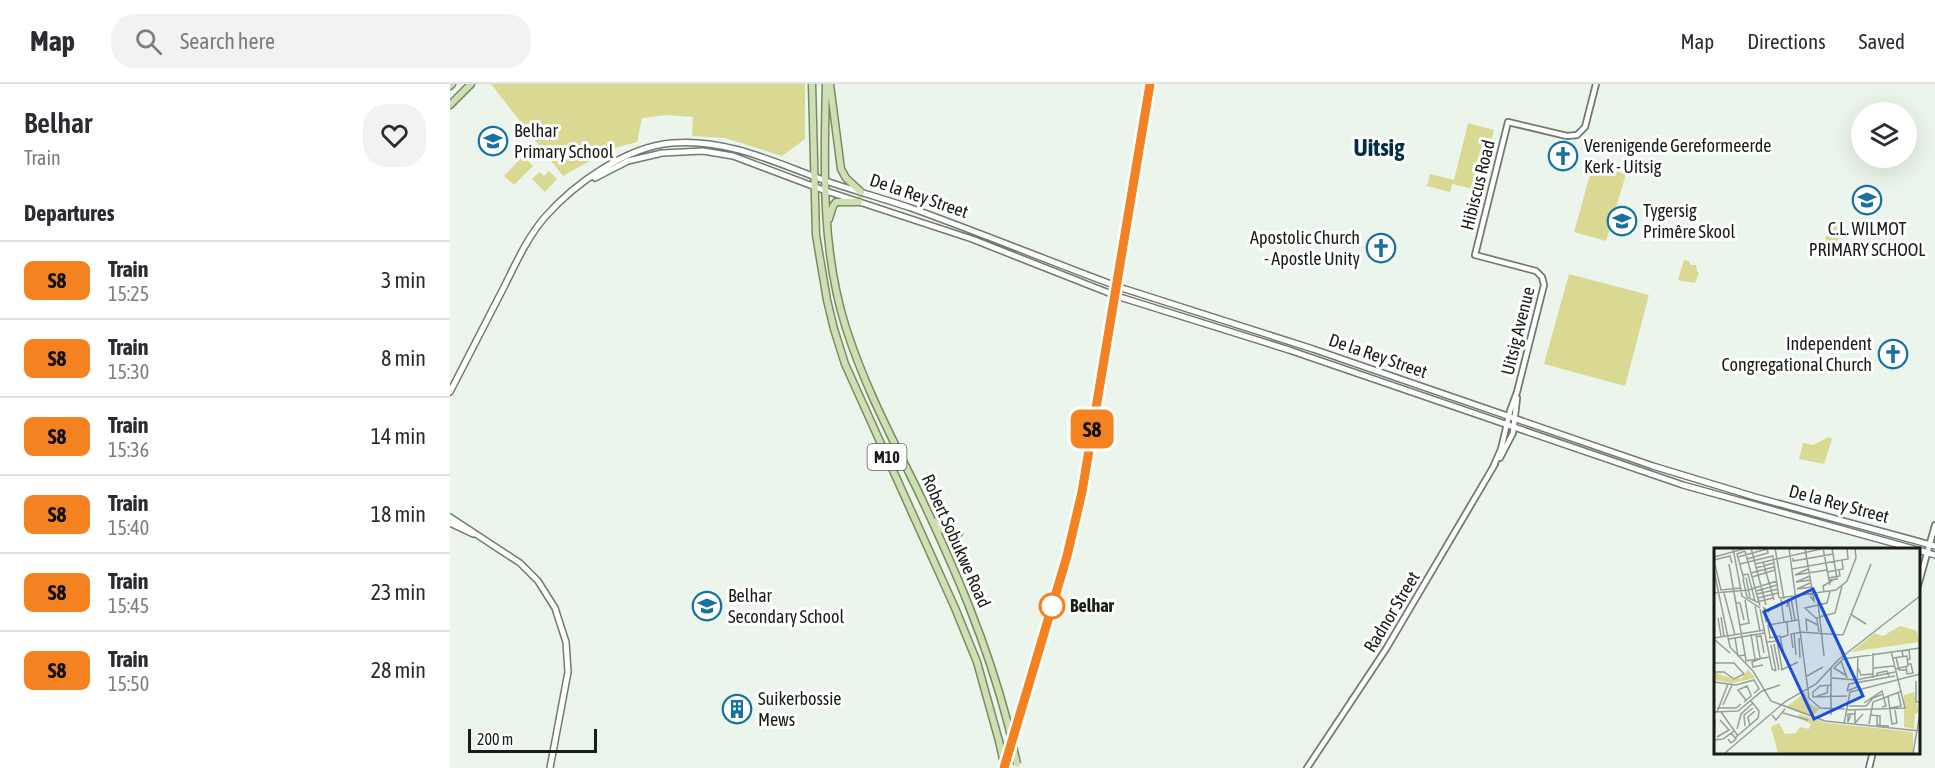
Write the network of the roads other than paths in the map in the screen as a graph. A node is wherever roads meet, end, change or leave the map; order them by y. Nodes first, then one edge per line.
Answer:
1 (471, 84) edge
2 (812, 84) edge
3 (828, 84) edge
4 (1596, 84) edge
5 (450, 105) edge
6 (816, 177) junction
7 (826, 180) junction
8 (585, 182) junction
9 (816, 188) junction
10 (826, 191) junction
11 (861, 192) junction
12 (859, 202) junction
13 (827, 228) junction
14 (1475, 255) joint
15 (450, 392) edge
16 (1517, 392) junction
17 (1508, 417) junction
18 (1516, 419) junction
19 (1507, 424) junction
20 (1514, 427) junction
21 (1494, 465) junction
22 (929, 515) junction
23 (450, 517) edge
24 (450, 523) edge
25 (1935, 525) edge
26 (959, 533) dead end
27 (480, 537) junction
28 (1932, 545) edge
29 (1910, 548) edge
30 (1920, 551) edge
31 (1927, 553) junction
32 (1935, 555) edge
33 (1920, 579) edge
34 (1873, 753) edge
35 (1018, 766) edge
36 (550, 768) edge
37 (1005, 768) edge
38 (1307, 768) edge
39 (1869, 768) edge

1 - 5 main road
2 - 6 main road, Robert Sobukwe Road / M10
3 - 7 main road, Robert Sobukwe Road / M10
3 - 11 main road
4 - 14 street, Hibiscus Road
6 - 7 main road, De la Rey Street
6 - 8 main road, De la Rey Street
6 - 9 main road, Robert Sobukwe Road / M10
7 - 10 main road, Robert Sobukwe Road / M10
7 - 11 main road, De la Rey Street
8 - 9 main road, De la Rey Street
8 - 15 main road
9 - 10 main road, De la Rey Street
9 - 37 main road, Robert Sobukwe Road / M10, bridge
10 - 12 main road, De la Rey Street
10 - 13 main road, Robert Sobukwe Road / M10
11 - 17 main road, De la Rey Street, bridge
12 - 13 main road
12 - 19 main road, De la Rey Street, bridge
13 - 22 main road, Robert Sobukwe Road / M10
14 - 16 street, Uitsig Avenue
16 - 17 street, Uitsig Avenue
16 - 18 street, Uitsig Avenue
17 - 18 main road, De la Rey Street
17 - 19 street, Uitsig Avenue
18 - 20 street, Uitsig Avenue
18 - 28 main road, De la Rey Street
19 - 20 main road, De la Rey Street
19 - 21 street, Radnor Street
20 - 21 street, Radnor Street
20 - 29 main road, De la Rey Street
21 - 38 street, Radnor Street
22 - 26 main road
22 - 35 main road, Robert Sobukwe Road / M10, bridge
23 - 27 main road
24 - 27 main road
25 - 28 street
27 - 36 main road
28 - 31 street
30 - 31 main road
31 - 32 main road
31 - 33 street
34 - 39 street

